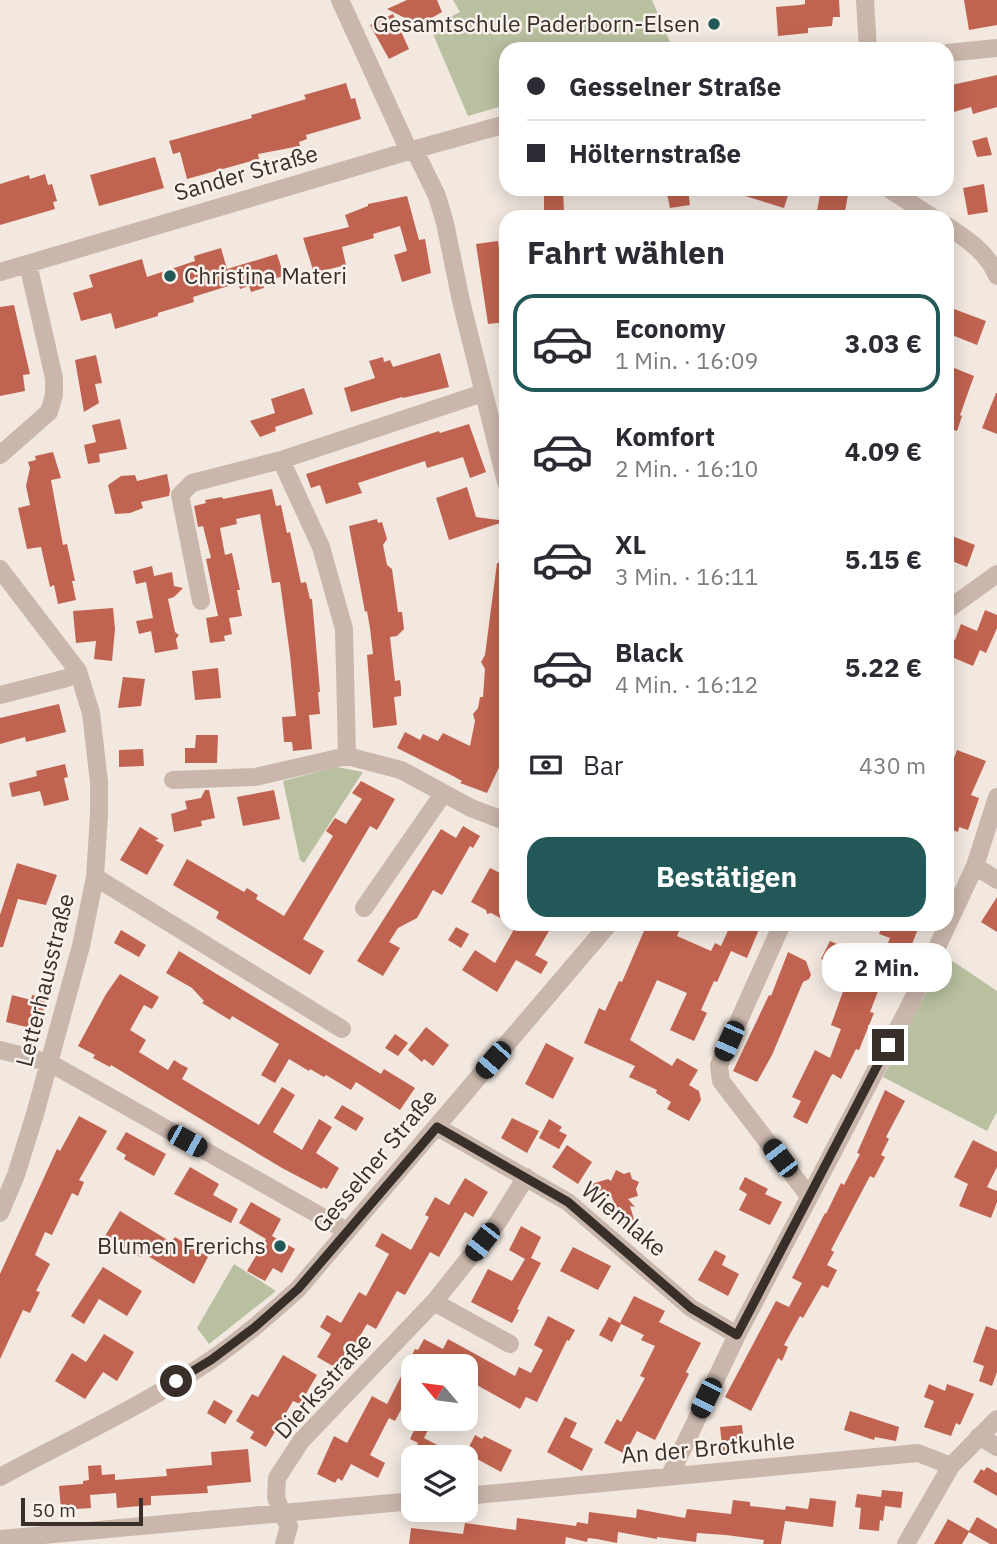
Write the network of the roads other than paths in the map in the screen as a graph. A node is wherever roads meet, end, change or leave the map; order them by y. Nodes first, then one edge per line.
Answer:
1 (340, 0) edge
2 (865, 0) edge
3 (868, 42) edge
4 (997, 48) edge
5 (954, 52) edge
6 (499, 126) edge
7 (412, 150) junction
8 (900, 196) edge
9 (921, 210) edge
10 (954, 231) edge
11 (29, 264) junction
12 (0, 272) edge
13 (997, 276) edge
14 (483, 393) junction
15 (497, 412) edge
16 (0, 455) edge
17 (281, 460) junction
18 (0, 569) edge
19 (997, 574) edge
20 (201, 601) dead end
21 (954, 605) edge
22 (78, 671) junction
23 (0, 695) edge
24 (347, 756) junction
25 (173, 780) dead end
26 (443, 794) junction
27 (997, 797) edge
28 (499, 819) edge
29 (975, 866) junction
30 (95, 877) junction
31 (997, 880) edge
32 (364, 908) dead end
33 (954, 911) edge
34 (603, 931) edge
35 (779, 931) edge
36 (944, 931) edge
37 (342, 1029) dead end
38 (0, 1051) edge
39 (50, 1063) junction
40 (437, 1127) junction
41 (526, 1177) junction
42 (809, 1196) junction
43 (0, 1213) edge
44 (347, 1231) junction
45 (434, 1302) junction
46 (737, 1335) junction
47 (510, 1344) dead end
48 (997, 1419) edge
49 (979, 1436) junction
50 (997, 1447) edge
51 (951, 1466) junction
52 (670, 1475) junction
53 (0, 1477) edge
54 (478, 1495) edge
55 (401, 1502) edge
56 (282, 1514) junction
57 (0, 1539) edge
58 (284, 1544) edge
59 (906, 1544) edge

1 - 7 street
2 - 3 street
4 - 5 street
6 - 7 street, Sander Straße
7 - 11 street, Sander Straße
7 - 14 street
8 - 9 street
10 - 13 street
11 - 12 street, Sander Straße
11 - 16 street
14 - 15 street
14 - 17 street
17 - 20 street
17 - 24 street
18 - 22 street
19 - 21 street
22 - 23 street
22 - 30 street, Letterhausstraße
24 - 25 street
24 - 26 street
26 - 28 street
26 - 32 street
27 - 29 street
29 - 31 street
29 - 33 street
30 - 37 street, Letterhausstraße
30 - 39 street, Letterhausstraße
34 - 40 street, Gesselner Straße
35 - 42 street
36 - 42 street
38 - 39 street
39 - 43 street, Letterhausstraße
39 - 44 street
40 - 41 street, Wiemlake
40 - 44 street, Gesselner Straße
41 - 45 street, Dierksstraße
41 - 46 street, Wiemlake
42 - 46 street
44 - 53 street, Gesselner Straße
45 - 47 street
45 - 56 street, Dierksstraße
46 - 52 street
48 - 49 street
49 - 50 street
49 - 51 street
51 - 52 street, An der Brotkuhle
51 - 59 street
52 - 54 street, An der Brotkuhle
55 - 56 street
56 - 57 street
56 - 58 street, Dierksstraße

